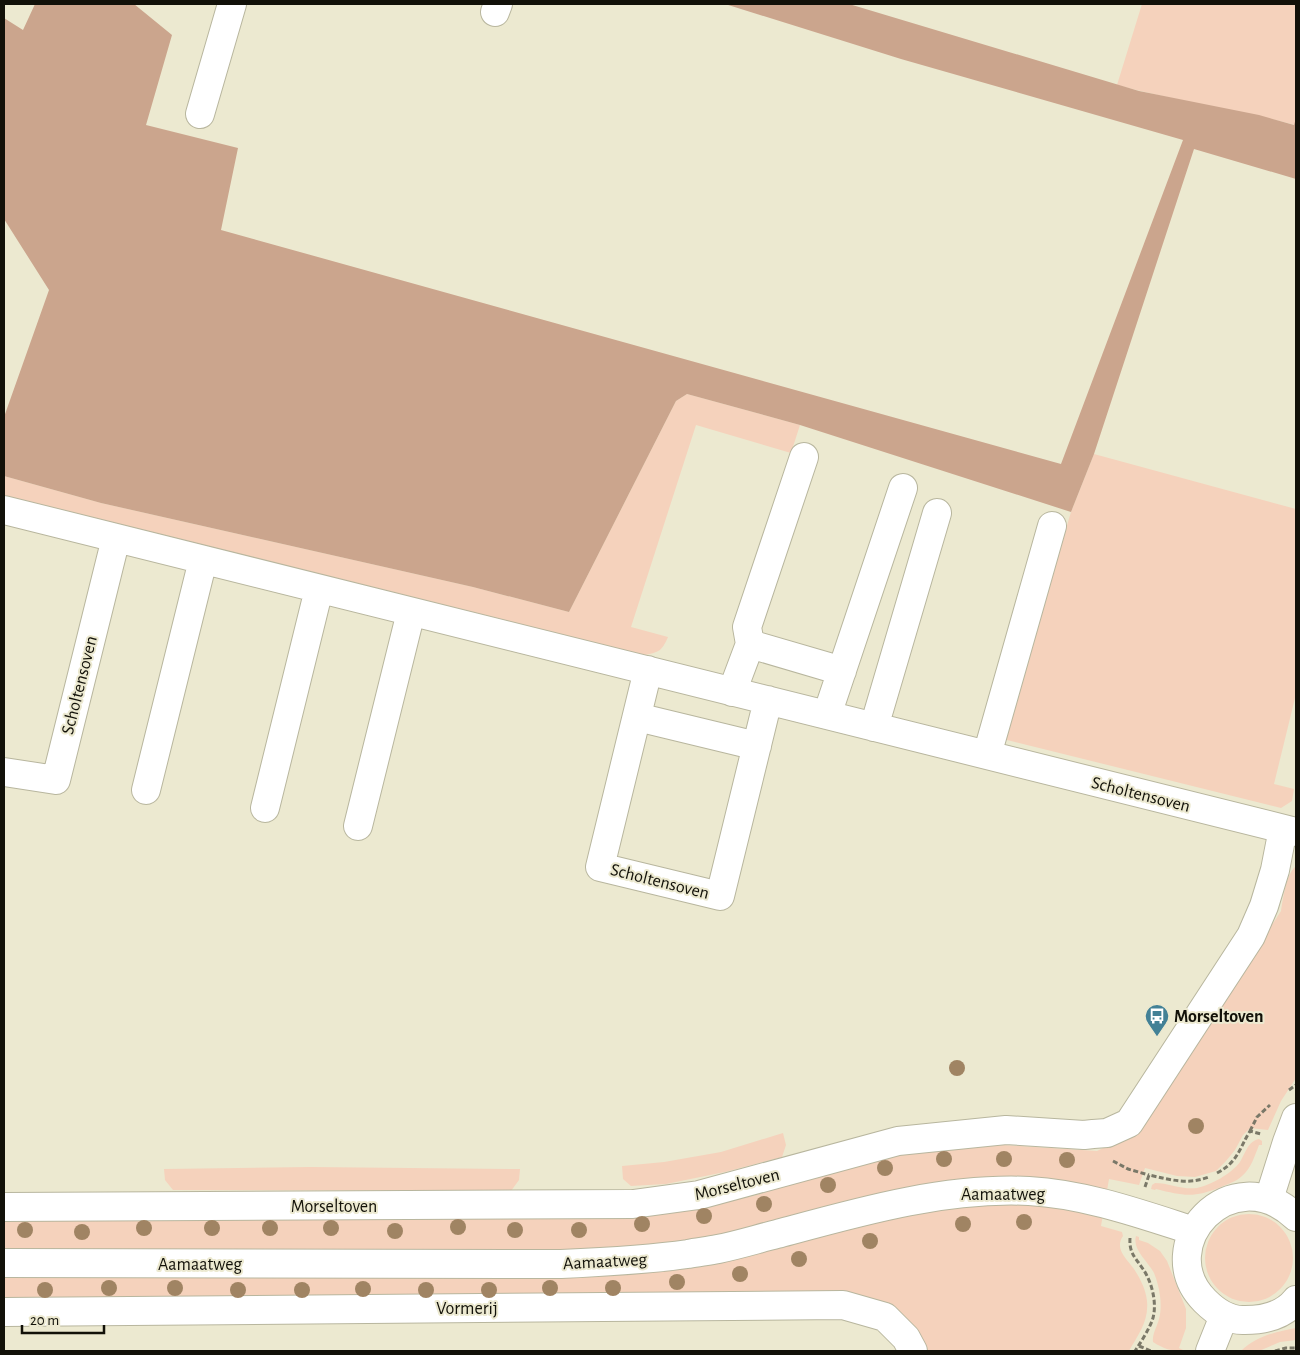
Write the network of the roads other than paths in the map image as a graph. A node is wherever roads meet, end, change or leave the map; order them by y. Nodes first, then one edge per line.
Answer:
1 (232, 4) edge
2 (200, 114) dead end
3 (804, 457) dead end
4 (903, 488) dead end
5 (4, 510) edge
6 (937, 513) dead end
7 (1052, 526) dead end
8 (116, 538) junction
9 (203, 560) junction
10 (319, 589) junction
11 (411, 612) junction
12 (750, 644) junction
13 (648, 670) junction
14 (842, 670) junction
15 (732, 692) junction
16 (768, 700) junction
17 (827, 716) junction
18 (637, 717) junction
19 (874, 727) junction
20 (757, 746) junction
21 (987, 755) junction
22 (4, 772) edge
23 (146, 790) dead end
24 (265, 808) dead end
25 (358, 826) dead end
26 (1290, 831) edge
27 (1296, 1118) edge
28 (1269, 1199) junction
29 (4, 1207) edge
30 (1296, 1217) edge
31 (1194, 1231) junction
32 (4, 1263) edge
33 (1296, 1300) edge
34 (4, 1312) edge
35 (1224, 1316) junction
36 (913, 1351) edge
37 (1210, 1351) edge

1 - 2 street
3 - 12 street
4 - 14 street
5 - 8 street, Scholtensoven
6 - 19 street
7 - 21 street
8 - 9 street, Scholtensoven
8 - 22 street, Scholtensoven
9 - 10 street, Scholtensoven
9 - 23 street
10 - 11 street, Scholtensoven
10 - 24 street
11 - 13 street, Scholtensoven
11 - 25 street
12 - 14 street
12 - 15 street
13 - 15 street, Scholtensoven
13 - 18 street, Scholtensoven
14 - 17 street
15 - 16 street, Scholtensoven
16 - 17 street, Scholtensoven
16 - 20 street, Scholtensoven
17 - 19 street, Scholtensoven
18 - 20 street
18 - 20 street, Scholtensoven
19 - 21 street, Scholtensoven
21 - 26 street, Scholtensoven
26 - 29 street, Morseltoven
27 - 28 street
28 - 30 street
28 - 31 street
31 - 32 street, Aamaatweg
31 - 35 street
33 - 35 street
34 - 36 street, Vormerij
35 - 37 street

